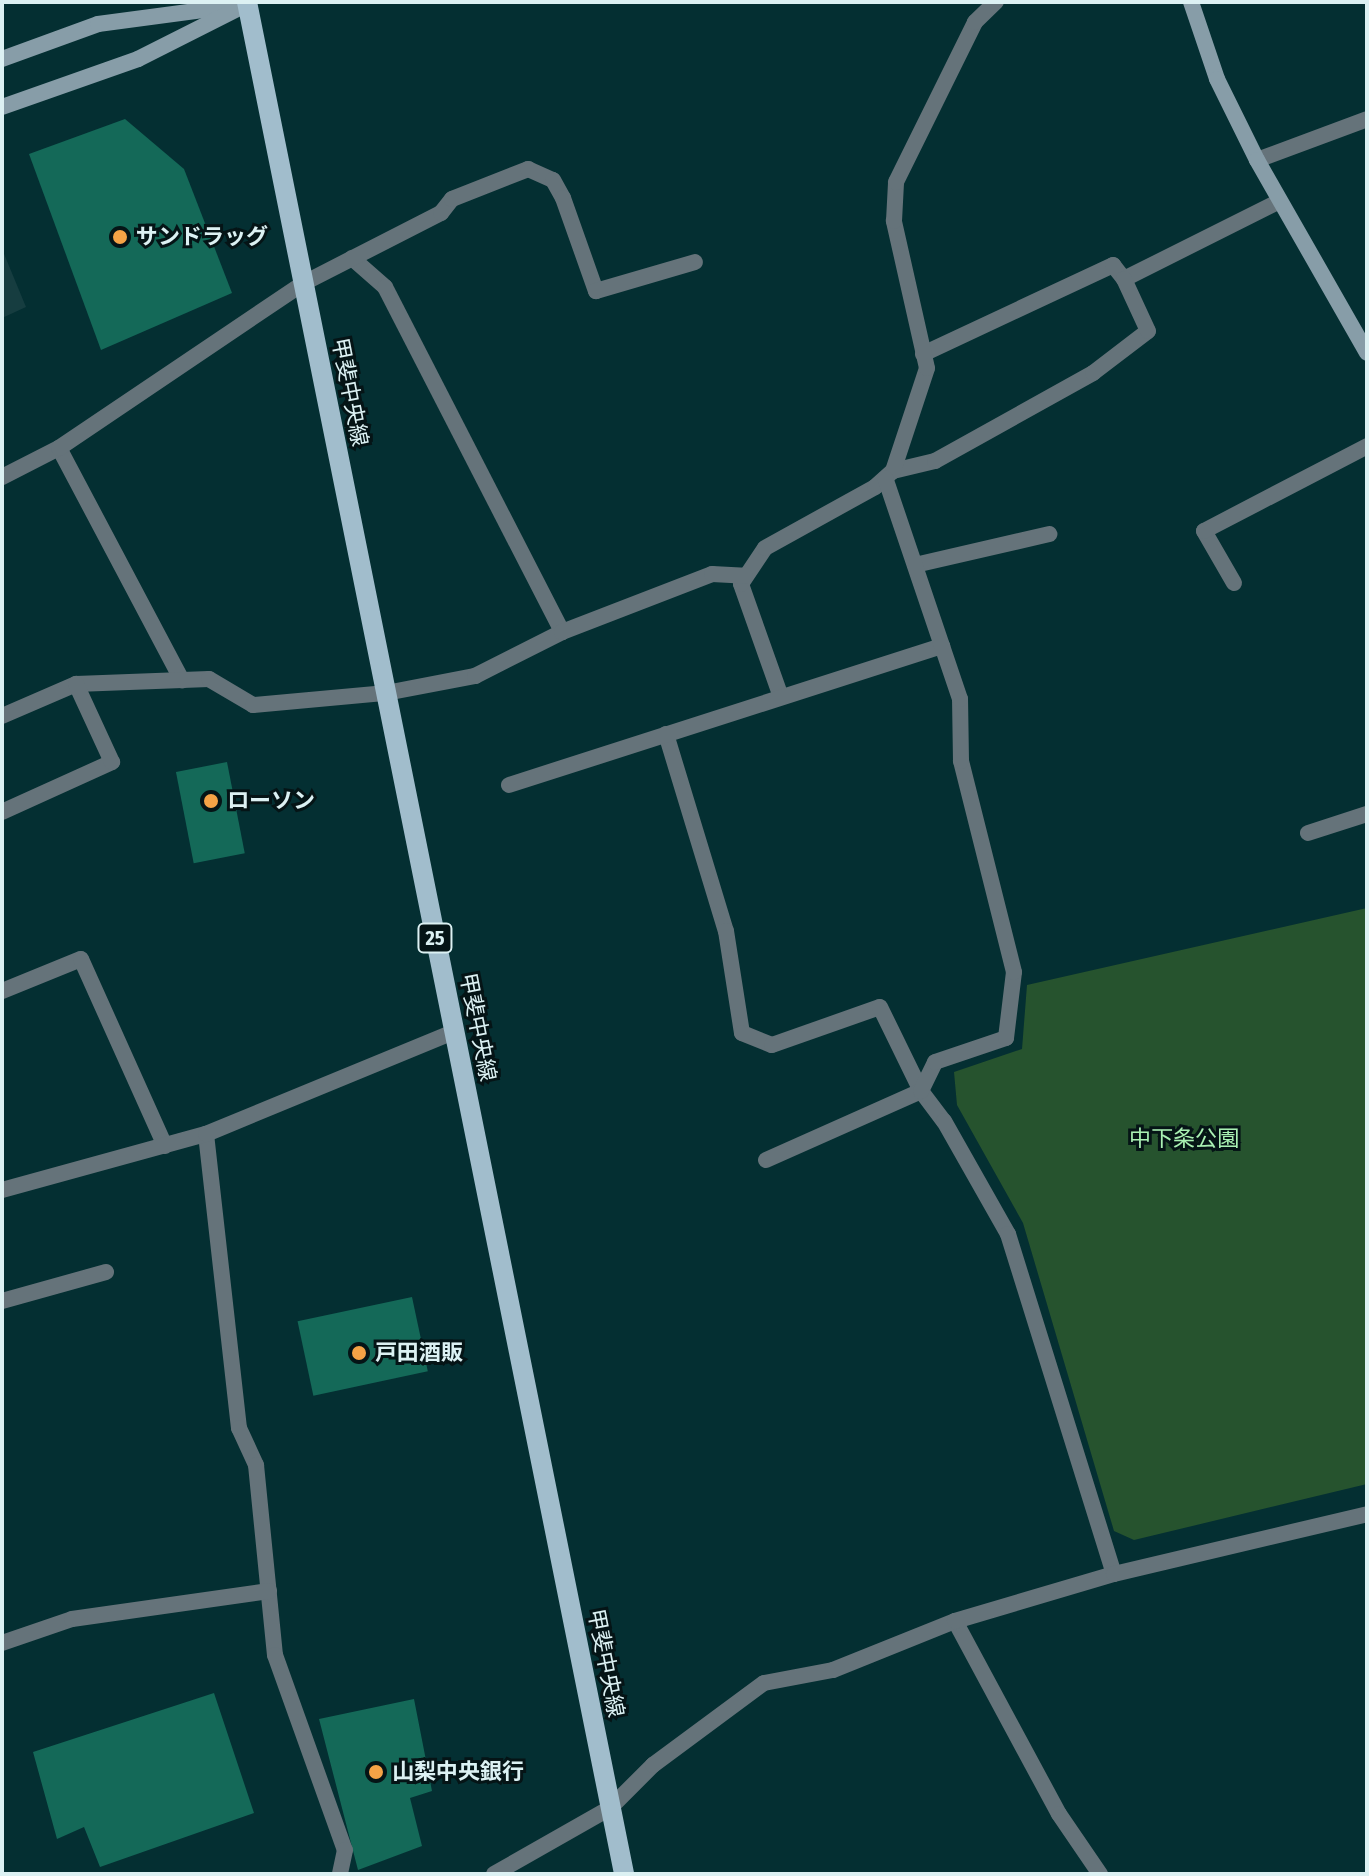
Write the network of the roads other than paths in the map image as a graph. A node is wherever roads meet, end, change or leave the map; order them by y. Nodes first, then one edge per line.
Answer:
1 (996, 2) edge
2 (1191, 2) edge
3 (250, 3) edge
4 (2, 59) edge
5 (2, 107) edge
6 (1367, 119) edge
7 (1257, 160) junction
8 (1280, 201) junction
9 (352, 258) junction
10 (695, 262) dead end
11 (1124, 279) junction
12 (304, 283) junction
13 (1367, 353) edge
14 (923, 354) junction
15 (1367, 446) edge
16 (59, 448) junction
17 (889, 475) junction
18 (2, 477) edge
19 (1049, 534) dead end
20 (915, 565) junction
21 (745, 576) junction
22 (1234, 583) dead end
23 (562, 632) junction
24 (942, 646) junction
25 (182, 680) junction
26 (76, 684) junction
27 (386, 693) junction
28 (781, 697) junction
29 (2, 716) edge
30 (666, 734) junction
31 (509, 785) dead end
32 (2, 812) edge
33 (1367, 814) edge
34 (1308, 833) dead end
35 (2, 991) edge
36 (454, 1032) junction
37 (921, 1091) junction
38 (206, 1134) junction
39 (165, 1146) junction
40 (766, 1160) dead end
41 (2, 1190) edge
42 (106, 1272) dead end
43 (2, 1301) edge
44 (1367, 1514) edge
45 (1114, 1574) junction
46 (269, 1591) junction
47 (955, 1621) junction
48 (2, 1643) edge
49 (610, 1808) junction
50 (340, 1874) edge
51 (494, 1874) edge
52 (624, 1874) edge
53 (1100, 1874) edge

1 - 14 street
2 - 7 street
3 - 4 street
3 - 5 street
3 - 12 main road, 甲斐中央線 / 25
6 - 7 street
7 - 8 street
8 - 11 street
8 - 13 street
9 - 10 street
9 - 12 street
9 - 23 street
11 - 14 street
11 - 17 street
12 - 16 street
12 - 27 main road, 甲斐中央線 / 25
14 - 17 street
15 - 22 street
16 - 18 street
16 - 25 street
17 - 20 street
17 - 21 street
19 - 20 street
20 - 24 street
21 - 23 street
21 - 28 street
23 - 27 street
24 - 28 street
24 - 37 street
25 - 26 street
25 - 27 street
26 - 29 street
26 - 32 street
27 - 36 main road, 甲斐中央線 / 25
28 - 30 street
30 - 31 street
30 - 37 street
33 - 34 street
35 - 39 street
36 - 38 street
36 - 49 main road, 甲斐中央線 / 25
37 - 40 street
37 - 45 street
38 - 39 street
38 - 46 street
39 - 41 street
42 - 43 street
44 - 45 street
45 - 47 street
46 - 48 street
46 - 50 street
47 - 49 street
47 - 53 street
49 - 51 street
49 - 52 main road, 甲斐中央線 / 25

